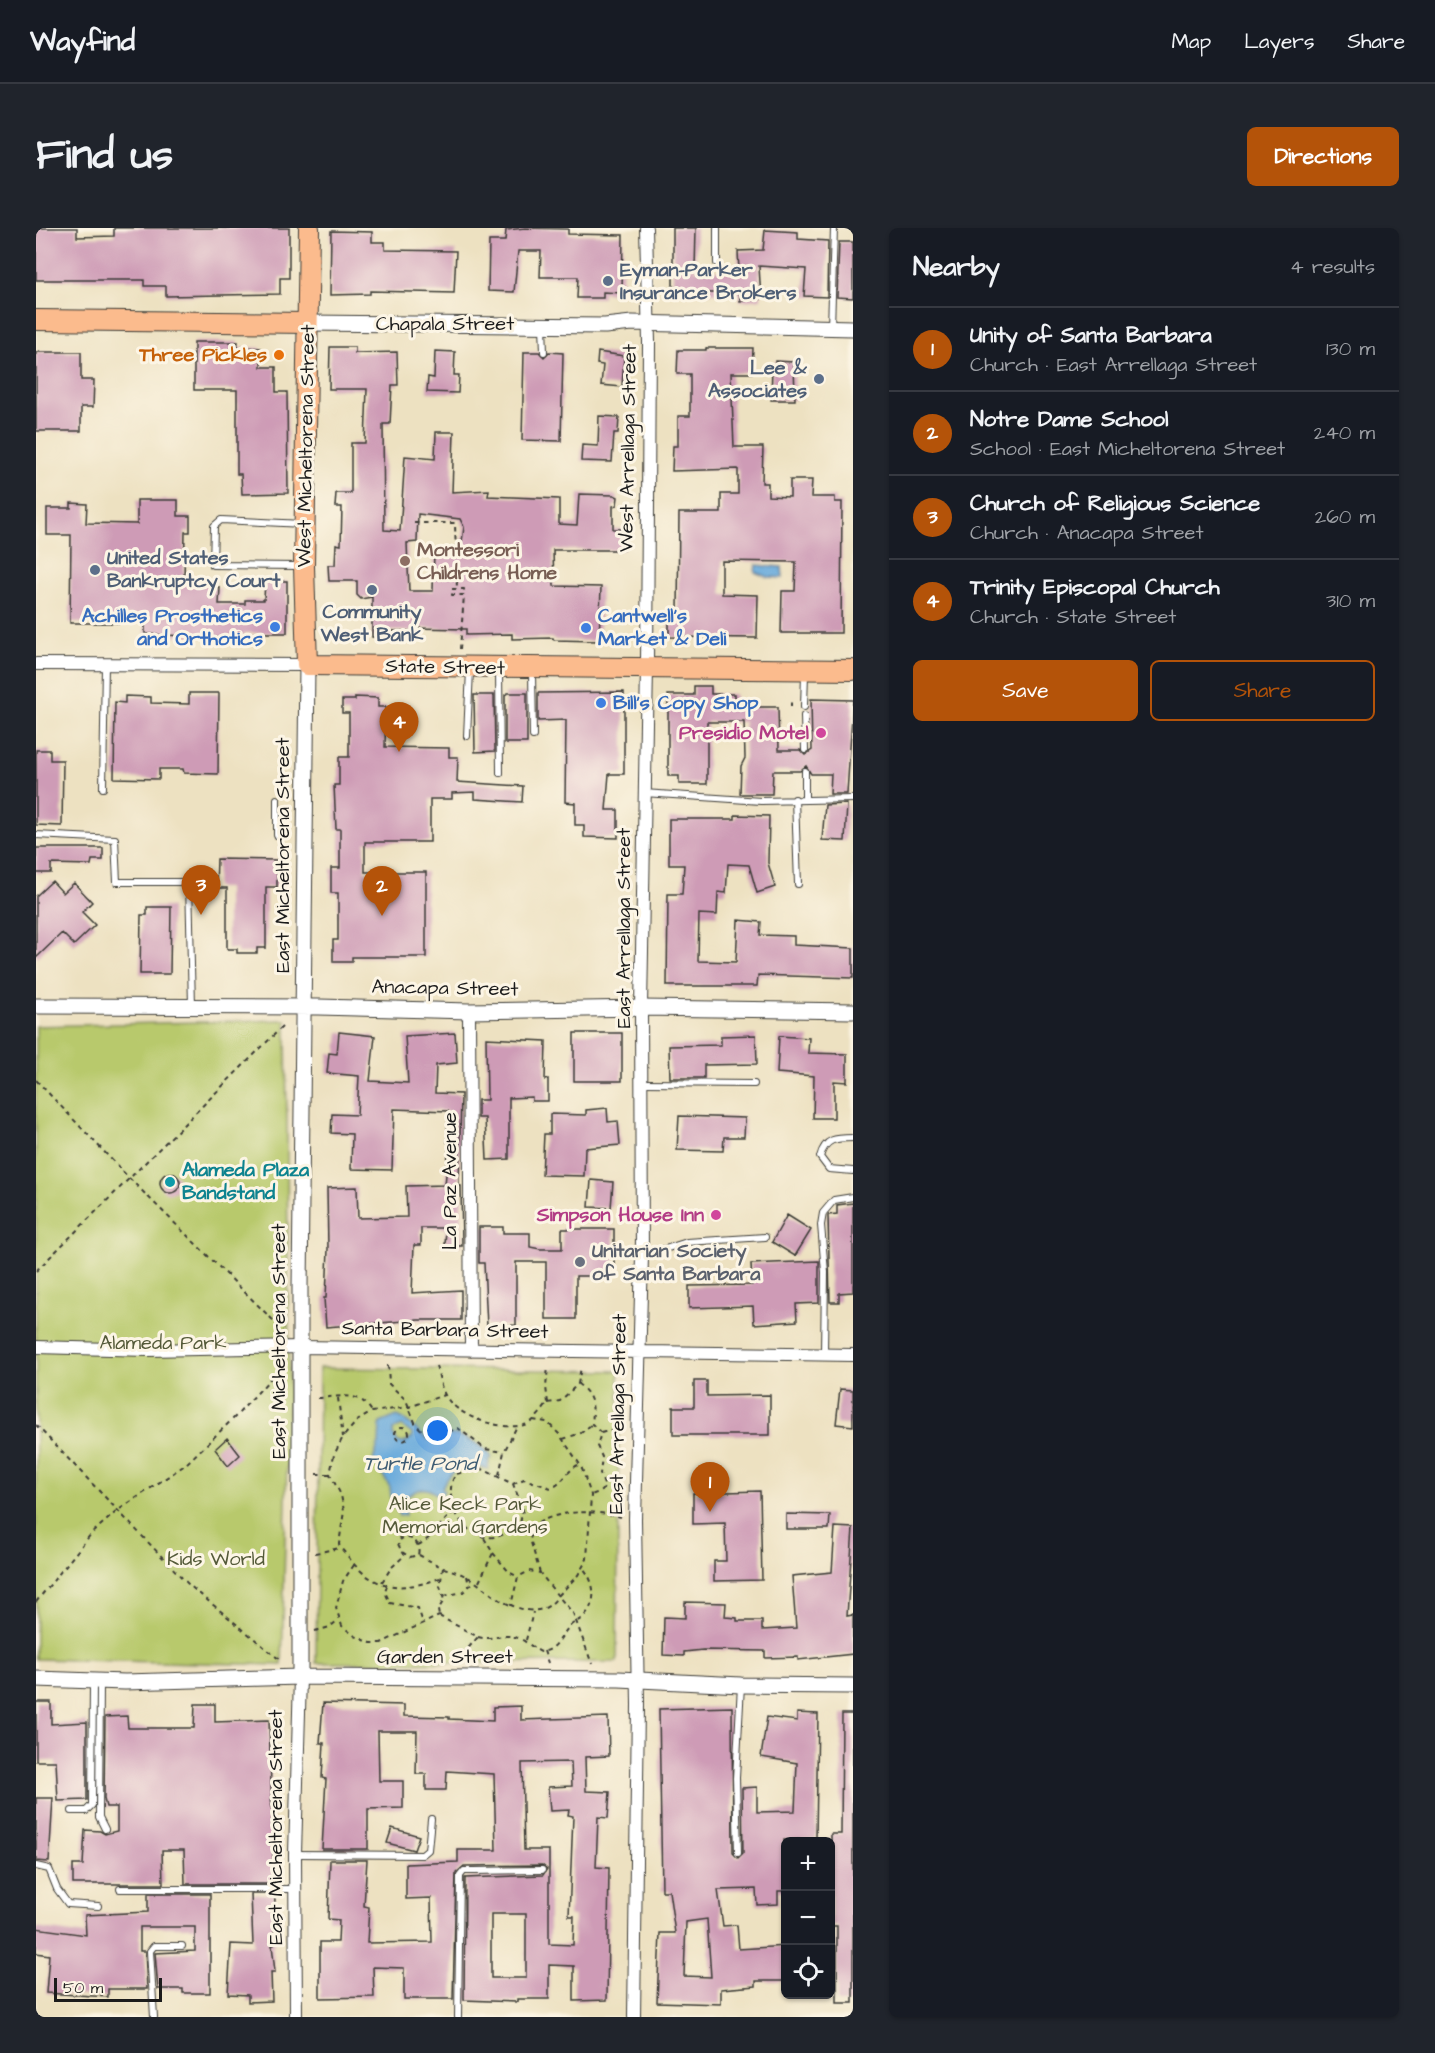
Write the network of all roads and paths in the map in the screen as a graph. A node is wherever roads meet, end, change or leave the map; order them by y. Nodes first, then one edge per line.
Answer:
1 (309, 228) edge
2 (646, 228) edge
3 (717, 228) edge
4 (834, 228) edge
5 (717, 263) dead end
6 (36, 320) edge
7 (307, 322) junction
8 (648, 324) junction
9 (543, 325) junction
10 (831, 328) junction
11 (853, 328) edge
12 (544, 352) dead end
13 (414, 523) dead end
14 (306, 524) junction
15 (304, 566) junction
16 (457, 589) junction
17 (464, 595) junction
18 (36, 664) edge
19 (105, 664) junction
20 (307, 665) junction
21 (464, 667) junction
22 (499, 667) junction
23 (532, 668) junction
24 (647, 668) junction
25 (805, 669) junction
26 (853, 670) edge
27 (804, 707) dead end
28 (804, 716) dead end
29 (467, 736) dead end
30 (533, 736) dead end
31 (805, 750) dead end
32 (805, 771) dead end
33 (500, 773) dead end
34 (104, 788) dead end
35 (644, 793) junction
36 (277, 799) dead end
37 (795, 799) junction
38 (805, 799) junction
39 (853, 799) edge
40 (36, 835) edge
41 (277, 835) dead end
42 (798, 884) dead end
43 (36, 1006) edge
44 (192, 1007) junction
45 (303, 1007) junction
46 (641, 1008) junction
47 (469, 1011) junction
48 (853, 1011) edge
49 (285, 1024) dead end
50 (36, 1080) edge
51 (643, 1083) junction
52 (754, 1084) dead end
53 (853, 1138) edge
54 (853, 1171) edge
55 (129, 1178) junction
56 (853, 1197) edge
57 (765, 1237) dead end
58 (642, 1256) junction
59 (36, 1271) edge
60 (283, 1330) dead end
61 (36, 1347) edge
62 (301, 1347) junction
63 (471, 1350) junction
64 (639, 1351) junction
65 (853, 1355) edge
66 (824, 1356) junction
67 (388, 1365) dead end
68 (282, 1366) dead end
69 (436, 1366) dead end
70 (548, 1367) dead end
71 (581, 1367) dead end
72 (578, 1384) junction
73 (444, 1395) junction
74 (318, 1398) dead end
75 (338, 1398) junction
76 (548, 1403) junction
77 (409, 1407) junction
78 (372, 1412) junction
79 (533, 1420) junction
80 (592, 1424) junction
81 (36, 1425) edge
82 (517, 1426) junction
83 (622, 1426) dead end
84 (416, 1427) junction
85 (409, 1431) junction
86 (601, 1433) junction
87 (343, 1437) junction
88 (563, 1439) junction
89 (504, 1452) junction
90 (578, 1465) junction
91 (316, 1474) dead end
92 (330, 1474) junction
93 (499, 1475) junction
94 (513, 1484) junction
95 (591, 1495) junction
96 (457, 1510) junction
97 (117, 1511) junction
98 (589, 1513) junction
99 (621, 1517) dead end
100 (392, 1520) dead end
101 (520, 1524) junction
102 (532, 1530) junction
103 (484, 1538) junction
104 (401, 1539) junction
105 (418, 1545) junction
106 (340, 1548) junction
107 (315, 1553) dead end
108 (493, 1553) junction
109 (405, 1555) junction
110 (418, 1555) junction
111 (354, 1564) junction
112 (443, 1568) junction
113 (583, 1568) junction
114 (540, 1573) junction
115 (467, 1576) junction
116 (518, 1576) junction
117 (440, 1578) junction
118 (477, 1581) junction
119 (381, 1583) junction
120 (387, 1586) junction
121 (469, 1587) junction
122 (444, 1596) junction
123 (558, 1596) junction
124 (36, 1602) edge
125 (511, 1605) junction
126 (533, 1612) junction
127 (439, 1616) junction
128 (338, 1620) junction
129 (577, 1622) junction
130 (423, 1623) junction
131 (314, 1631) dead end
132 (478, 1637) junction
133 (526, 1640) junction
134 (544, 1651) junction
135 (280, 1660) dead end
136 (592, 1664) dead end
137 (454, 1665) dead end
138 (548, 1665) dead end
139 (300, 1677) junction
140 (36, 1679) edge
141 (97, 1681) junction
142 (637, 1681) junction
143 (741, 1685) junction
144 (853, 1686) edge
145 (72, 1811) dead end
146 (431, 1819) dead end
147 (105, 1829) dead end
148 (738, 1853) dead end
149 (296, 1854) junction
150 (36, 1866) edge
151 (542, 1870) dead end
152 (120, 1889) dead end
153 (295, 1889) junction
154 (98, 1906) dead end
155 (182, 1946) dead end
156 (154, 2017) edge
157 (296, 2017) edge
158 (458, 2017) edge
159 (634, 2017) edge

1 - 7 main road, West Micheltorena Street
2 - 8 street, West Arrellaga Street
3 - 5 lane
4 - 10 lane
6 - 7 main road, Chapala Street
7 - 9 street, Chapala Street
7 - 14 main road, West Micheltorena Street
8 - 9 street, Chapala Street
8 - 10 street, Chapala Street
8 - 24 street, West Arrellaga Street
9 - 12 lane
10 - 11 street, Chapala Street
13 - 16 path
14 - 15 main road, West Micheltorena Street
14 - 15 lane
15 - 20 main road, West Micheltorena Street
16 - 17 path
16 - 17 path
17 - 21 path
18 - 19 street, State Street
19 - 20 street, State Street
19 - 34 lane
20 - 21 main road, State Street
20 - 45 street, East Micheltorena Street
21 - 22 main road, State Street
21 - 29 lane
22 - 23 main road, State Street
22 - 33 lane
23 - 24 main road, State Street
23 - 30 lane
24 - 25 main road, State Street
24 - 35 street, East Arrellaga Street
25 - 26 main road, State Street
25 - 27 lane
28 - 31 lane
32 - 38 lane
35 - 37 lane
35 - 46 street, East Arrellaga Street
36 - 41 lane
37 - 38 lane
37 - 42 lane
38 - 39 lane
40 - 44 lane
43 - 44 street, Anacapa Street
44 - 45 street, Anacapa Street
45 - 47 street, Anacapa Street
45 - 62 street, East Micheltorena Street
46 - 47 street, Anacapa Street
46 - 48 street, Anacapa Street
46 - 51 street, East Arrellaga Street
47 - 63 street, La Paz Avenue
49 - 55 path
50 - 55 path
51 - 52 lane
51 - 58 street, East Arrellaga Street
53 - 54 lane
55 - 59 path
55 - 60 path
56 - 66 lane
57 - 58 lane
58 - 64 street, East Arrellaga Street
61 - 62 street, Santa Barbara Street
62 - 63 street, Santa Barbara Street
62 - 139 street, East Micheltorena Street
63 - 64 street, Santa Barbara Street
64 - 66 street, Santa Barbara Street
64 - 142 street, East Arrellaga Street
65 - 66 street, Santa Barbara Street
67 - 77 path
68 - 97 path
69 - 73 path
70 - 76 path
71 - 72 path
72 - 76 path
72 - 80 path
73 - 77 path
73 - 82 path
74 - 75 path
75 - 78 path
75 - 87 path
76 - 79 path
77 - 78 path
77 - 84 path
78 - 87 path
79 - 82 path
79 - 88 path
80 - 86 path
80 - 88 path
81 - 97 path
82 - 89 path
83 - 86 path
84 - 85 path
84 - 89 path
85 - 85 path
86 - 95 path
87 - 92 path
88 - 90 path
89 - 93 path
90 - 94 path
90 - 95 path
91 - 92 path
92 - 106 path
93 - 94 path
93 - 96 path
94 - 101 path
95 - 98 path
96 - 103 path
96 - 105 path
97 - 124 path
97 - 135 path
98 - 99 path
98 - 102 path
98 - 113 path
100 - 104 path
101 - 102 path
101 - 103 path
102 - 114 path
103 - 108 path
104 - 105 path
104 - 109 path
105 - 110 path
106 - 107 path
106 - 111 path
108 - 116 path
108 - 118 path
109 - 110 path
109 - 119 path
110 - 112 path
111 - 119 path
111 - 128 path
112 - 115 path
112 - 117 path
113 - 123 path
113 - 129 path
114 - 116 path
114 - 123 path
115 - 118 path
115 - 121 path
116 - 125 path
117 - 120 path
117 - 122 path
118 - 121 path
118 - 125 path
119 - 120 path
120 - 130 path
121 - 122 path
122 - 127 path
123 - 126 path
123 - 129 path
125 - 126 path
126 - 133 path
127 - 130 path
127 - 132 path
128 - 130 path
128 - 131 path
129 - 134 path
129 - 136 path
132 - 133 path
132 - 137 path
133 - 134 path
134 - 138 path
139 - 141 street, Garden Street
139 - 142 street, Garden Street
139 - 149 street, East Micheltorena Street
140 - 141 street, Garden Street
141 - 145 lane
141 - 147 lane
142 - 143 street, Garden Street
142 - 159 street, East Arrellaga Street
143 - 144 street, Garden Street
143 - 148 lane
146 - 149 lane
149 - 153 street, East Micheltorena Street
150 - 154 lane
151 - 158 lane
152 - 153 lane
153 - 157 street, East Micheltorena Street
155 - 156 lane

